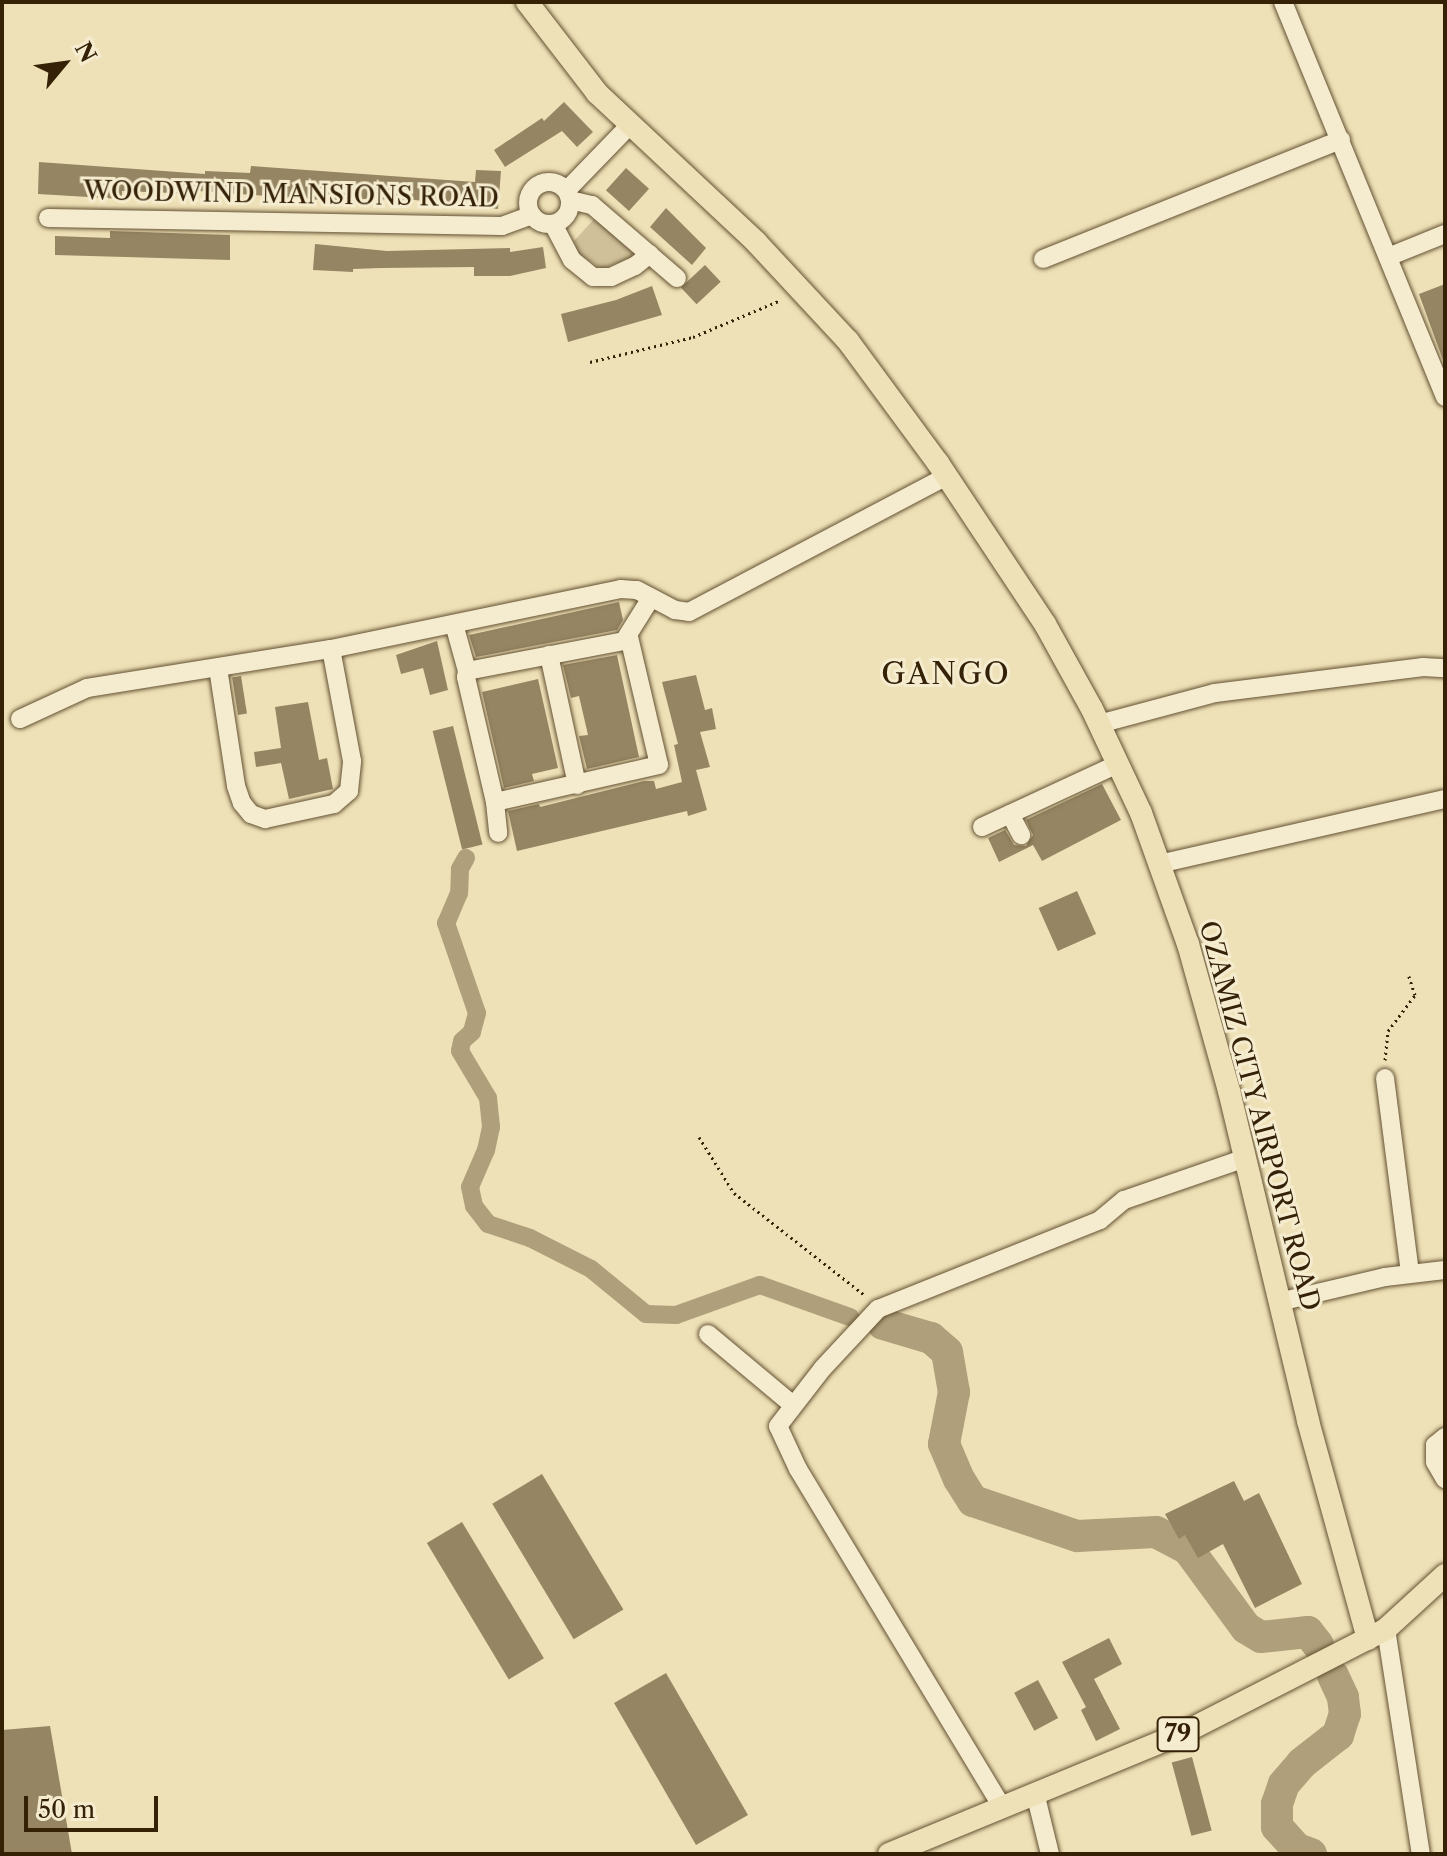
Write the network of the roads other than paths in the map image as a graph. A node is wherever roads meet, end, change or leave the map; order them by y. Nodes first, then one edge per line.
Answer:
1 (527, 2) edge
2 (1283, 2) edge
3 (629, 126) junction
4 (1341, 140) junction
5 (568, 195) junction
6 (532, 215) junction
7 (48, 218) dead end
8 (553, 224) junction
9 (1445, 234) edge
10 (650, 254) junction
11 (1388, 257) junction
12 (1043, 259) dead end
13 (677, 278) dead end
14 (1437, 352) edge
15 (1445, 397) edge
16 (947, 476) junction
17 (651, 598) junction
18 (454, 624) junction
19 (629, 637) junction
20 (331, 649) junction
21 (549, 655) junction
22 (218, 668) junction
23 (1445, 668) edge
24 (467, 671) junction
25 (20, 719) dead end
26 (1099, 724) junction
27 (1118, 764) junction
28 (577, 785) junction
29 (1445, 799) edge
30 (495, 802) junction
31 (1010, 814) junction
32 (982, 827) dead end
33 (498, 833) dead end
34 (1021, 835) dead end
35 (1159, 864) junction
36 (1385, 1078) road end
37 (1245, 1158) junction
38 (1445, 1270) edge
39 (1410, 1273) junction
40 (1279, 1302) junction
41 (708, 1334) dead end
42 (793, 1405) junction
43 (1445, 1437) edge
44 (1445, 1479) edge
45 (1445, 1575) edge
46 (1377, 1634) junction
47 (1035, 1793) junction
48 (1002, 1807) junction
49 (889, 1854) edge
50 (1050, 1854) edge
51 (1421, 1854) edge

1 - 3 main road, OZAMIZ CITY AIRPORT ROAD
2 - 4 street
3 - 5 street
3 - 16 main road, OZAMIZ CITY AIRPORT ROAD
4 - 11 street
4 - 12 street
5 - 6 street, WOODWIND MANSIONS ROAD
5 - 8 street
5 - 10 street, WOODWIND MANSIONS ROAD
6 - 7 street, WOODWIND MANSIONS ROAD
6 - 8 street, WOODWIND MANSIONS ROAD
8 - 10 street
9 - 11 street
10 - 13 street, WOODWIND MANSIONS ROAD
11 - 14 street
14 - 15 street
16 - 17 street
16 - 26 main road, OZAMIZ CITY AIRPORT ROAD
17 - 18 street
17 - 19 street
18 - 20 street
18 - 24 street
19 - 21 street
19 - 28 street
20 - 22 street
20 - 22 street
21 - 24 street
21 - 28 street
22 - 25 street
23 - 26 street
24 - 30 street
26 - 27 main road, OZAMIZ CITY AIRPORT ROAD
27 - 31 street
27 - 35 main road, OZAMIZ CITY AIRPORT ROAD
28 - 30 street
29 - 35 street
30 - 33 street
31 - 32 street
31 - 34 street
35 - 37 main road, OZAMIZ CITY AIRPORT ROAD
36 - 39 street
37 - 40 main road, OZAMIZ CITY AIRPORT ROAD
37 - 42 street
38 - 39 street
39 - 40 street
40 - 46 main road, OZAMIZ CITY AIRPORT ROAD
41 - 42 street
42 - 48 street
43 - 44 street
45 - 46 main road, 79
46 - 47 main road, 79
46 - 51 street
47 - 48 main road, 79
47 - 50 street
48 - 49 main road, 79

